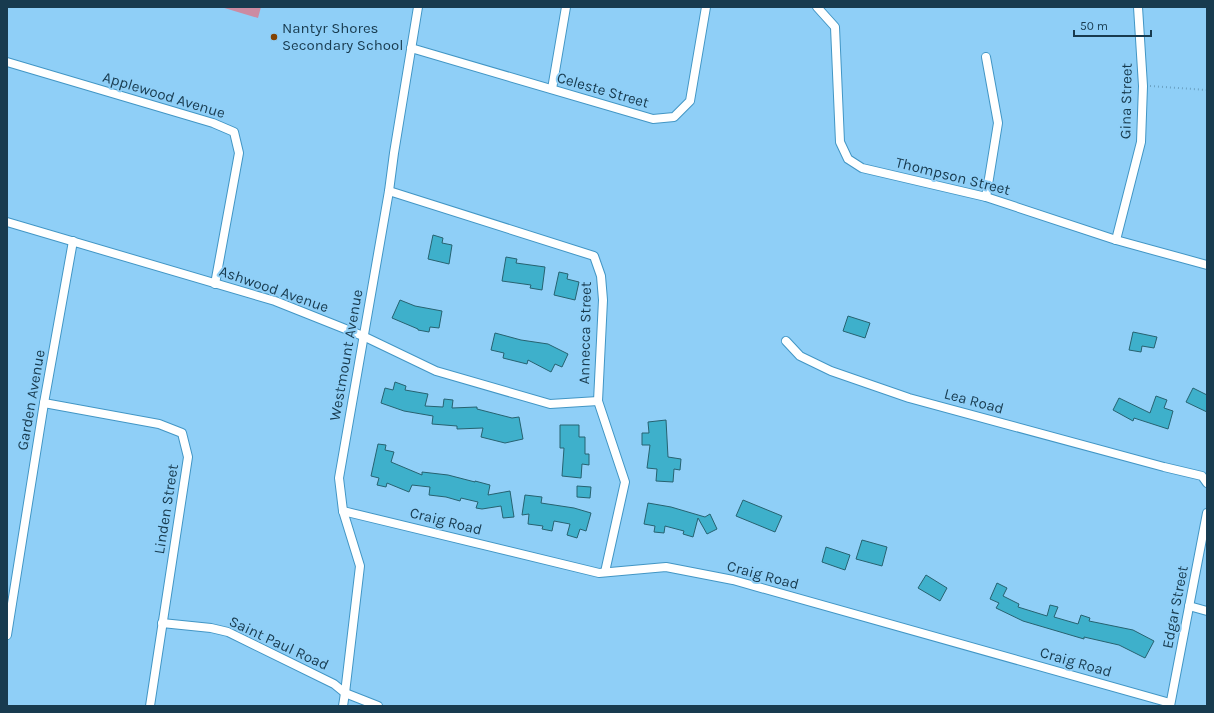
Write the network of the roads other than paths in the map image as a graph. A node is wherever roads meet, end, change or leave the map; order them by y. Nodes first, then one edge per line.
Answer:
1 (418, 7) edge
2 (566, 7) edge
3 (706, 7) edge
4 (817, 7) edge
5 (1138, 7) edge
6 (411, 48) junction
7 (986, 57) dead end
8 (7, 62) edge
9 (552, 89) junction
10 (389, 191) junction
11 (986, 197) junction
12 (7, 222) edge
13 (1116, 240) junction
14 (72, 241) junction
15 (1207, 265) edge
16 (215, 284) junction
17 (363, 336) junction
18 (786, 341) dead end
19 (598, 401) junction
20 (44, 403) junction
21 (1207, 483) edge
22 (343, 511) junction
23 (1207, 513) edge
24 (605, 572) junction
25 (1189, 606) junction
26 (1207, 611) edge
27 (162, 623) junction
28 (7, 635) edge
29 (345, 693) junction
30 (1170, 705) edge
31 (150, 706) edge
32 (343, 706) edge
33 (378, 706) edge

1 - 6 street, Westmount Avenue
2 - 9 street
3 - 9 street, Celeste Street
4 - 11 street, Thompson Street
5 - 13 street, Gina Street
6 - 9 street, Celeste Street
6 - 10 street, Westmount Avenue
7 - 11 street
8 - 16 street, Applewood Avenue
10 - 17 street, Westmount Avenue
10 - 19 street, Annecca Street
11 - 13 street, Thompson Street
12 - 14 street, Ashwood Avenue
13 - 15 street, Thompson Street
14 - 16 street, Ashwood Avenue
14 - 20 street, Garden Avenue
16 - 17 street, Ashwood Avenue
17 - 19 street, Ashwood Avenue
17 - 22 street, Westmount Avenue
18 - 21 street, Lea Road
19 - 24 street, Annecca Street
20 - 27 street, Linden Street
20 - 28 street, Garden Avenue
22 - 24 street, Craig Road
22 - 29 street, Westmount Avenue
23 - 25 street, Edgar Street
24 - 30 street, Craig Road
25 - 26 street
25 - 30 street, Edgar Street
27 - 29 street, Saint Paul Road
27 - 31 street, Linden Street
29 - 32 street, Westmount Avenue
29 - 33 street, Saint Paul Road

